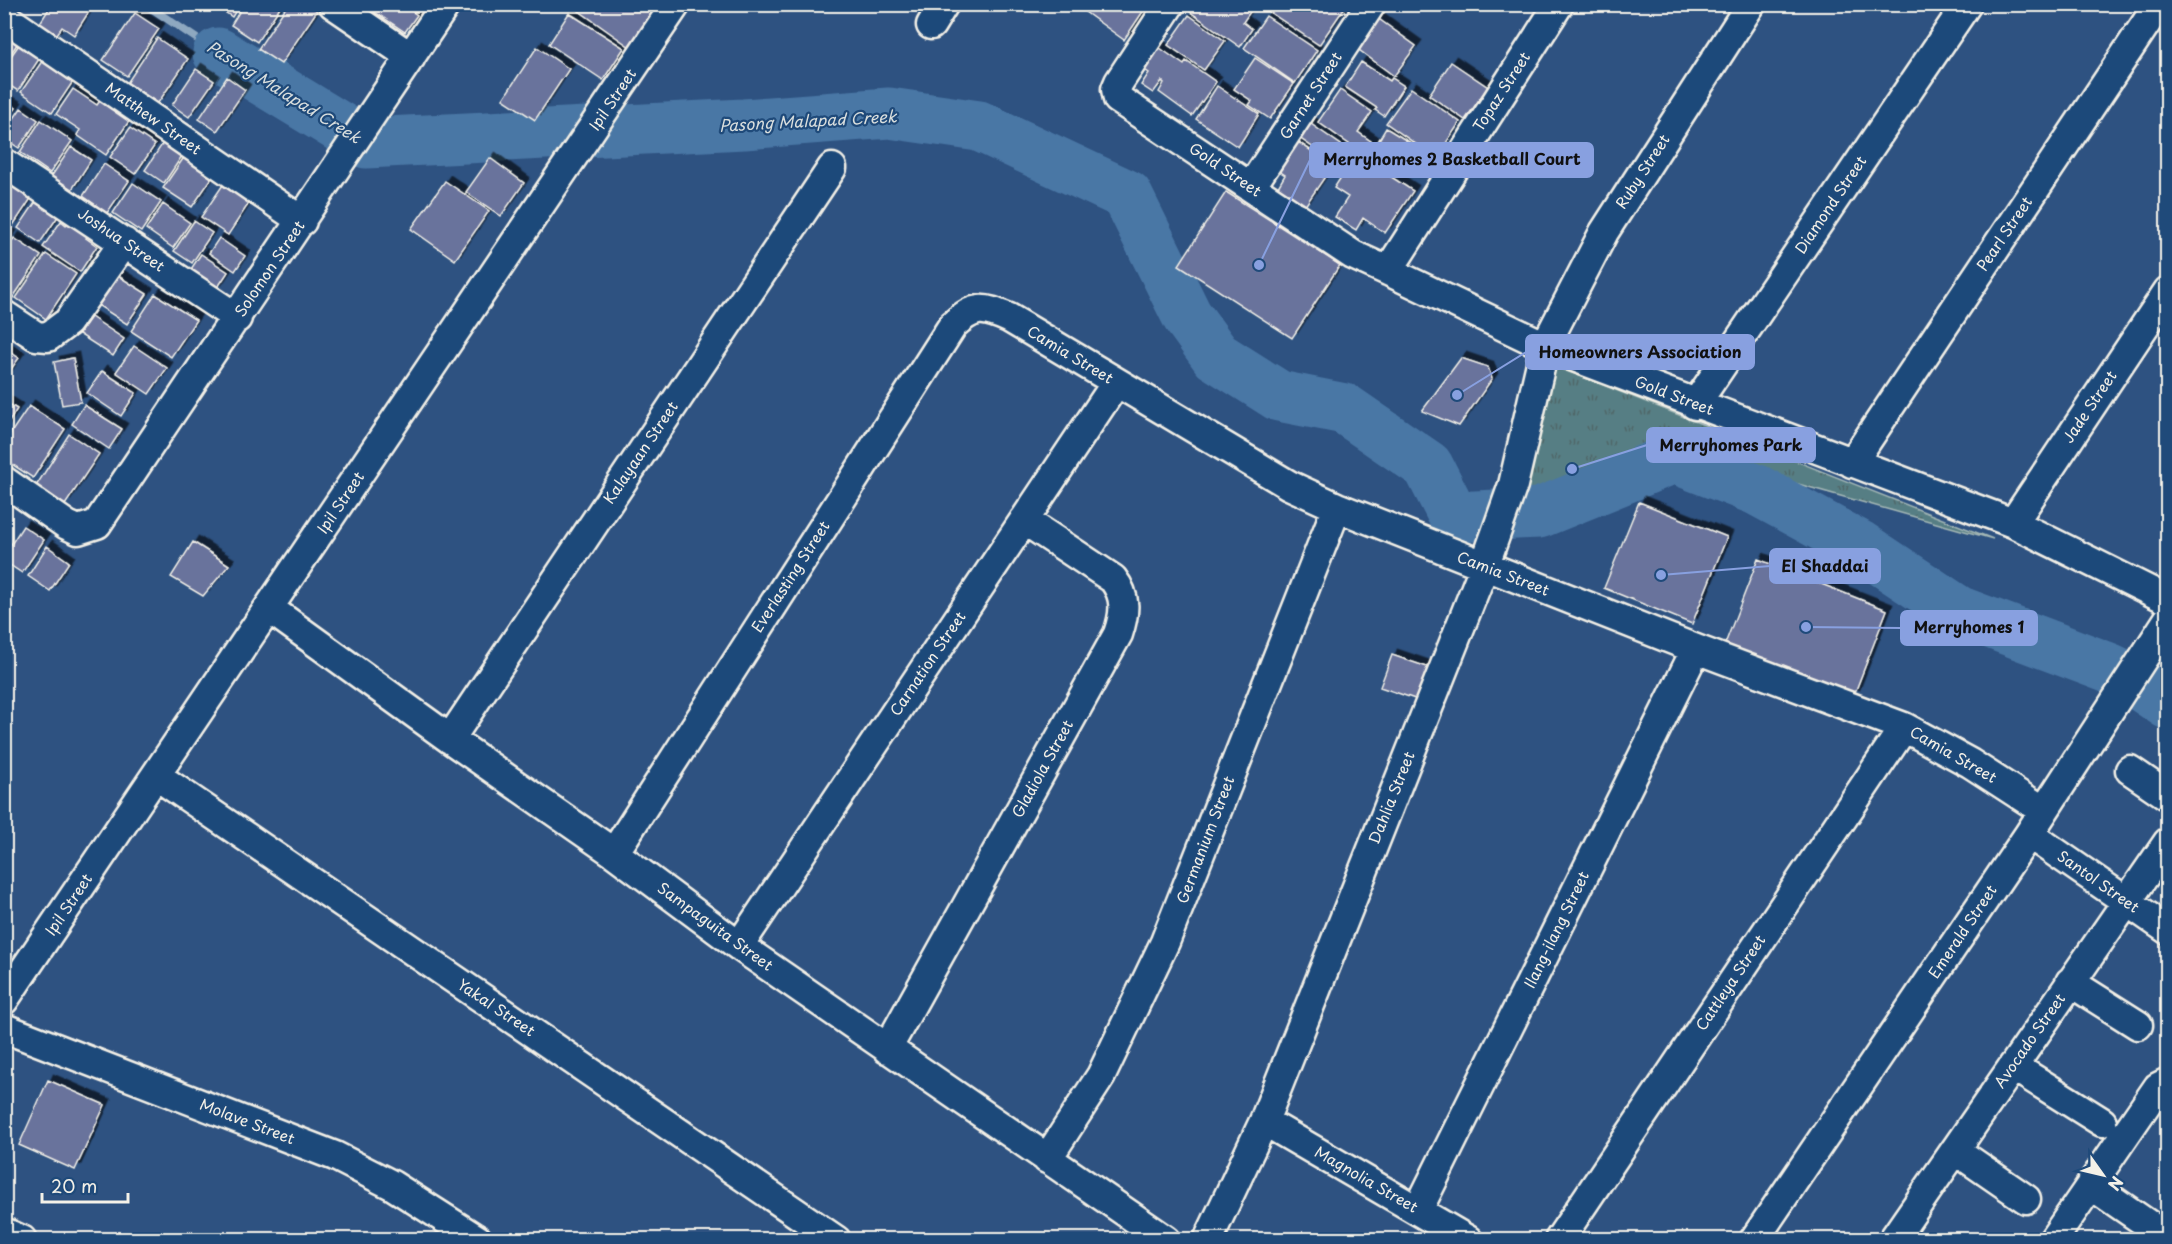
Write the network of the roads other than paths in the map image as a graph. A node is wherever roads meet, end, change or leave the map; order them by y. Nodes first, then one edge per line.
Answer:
1 (333, 4) edge
2 (446, 4) edge
3 (676, 4) edge
4 (1170, 4) edge
5 (1371, 4) edge
6 (1559, 4) edge
7 (1751, 4) edge
8 (1966, 4) edge
9 (2159, 4) edge
10 (4, 16) edge
11 (411, 57) junction
12 (4, 163) edge
13 (832, 168) dead end
14 (1251, 187) junction
15 (302, 221) junction
16 (124, 242) junction
17 (1388, 271) junction
18 (2168, 291) edge
19 (976, 309) joint
20 (4, 315) edge
21 (237, 318) junction
22 (1545, 346) junction
23 (1116, 383) junction
24 (1695, 405) junction
25 (1852, 464) junction
26 (4, 481) edge
27 (1337, 507) junction
28 (1024, 520) junction
29 (2013, 523) junction
30 (1484, 567) junction
31 (2168, 600) edge
32 (270, 609) junction
33 (2168, 620) edge
34 (1696, 649) junction
35 (1904, 727) junction
36 (450, 739) junction
37 (2130, 770) dead end
38 (157, 776) junction
39 (2168, 796) edge
40 (2044, 811) junction
41 (2029, 834) junction
42 (2168, 842) edge
43 (614, 853) junction
44 (2127, 902) junction
45 (2168, 930) edge
46 (739, 946) junction
47 (2070, 982) junction
48 (4, 1000) edge
49 (2138, 1025) dead end
50 (4, 1028) edge
51 (887, 1049) junction
52 (2013, 1066) junction
53 (2168, 1082) edge
54 (1264, 1121) junction
55 (2102, 1122) dead end
56 (1954, 1150) junction
57 (1047, 1159) junction
58 (2091, 1185) junction
59 (2026, 1199) dead end
60 (1418, 1210) junction
61 (4, 1232) edge
62 (1897, 1238) edge
63 (2168, 1238) edge
64 (22, 1239) edge
65 (478, 1239) edge
66 (836, 1239) edge
67 (1166, 1239) edge
68 (1208, 1239) edge
69 (1468, 1239) edge
70 (1559, 1239) edge
71 (1754, 1239) edge
72 (2053, 1239) edge

1 - 11 street
2 - 11 street, Solomon Street
3 - 32 street, Ipil Street
4 - 14 street, Gold Street
5 - 14 street, Garnet Street
6 - 17 street, Topaz Street
7 - 22 street, Ruby Street
8 - 24 street, Diamond Street
9 - 25 street, Pearl Street
10 - 15 street, Matthew Street
11 - 15 street, Solomon Street
12 - 16 street, Joshua Street
13 - 36 street, Kalayaan Street
14 - 17 street, Gold Street
15 - 21 street, Solomon Street
16 - 20 street
16 - 21 street, Joshua Street
17 - 22 street, Gold Street
18 - 29 street, Jade Street
19 - 23 street, Camia Street
19 - 43 street, Everlasting Street
21 - 26 street, Solomon Street
22 - 24 street, Gold Street
22 - 30 street, Dahlia Street
23 - 27 street, Camia Street
23 - 28 street, Carnation Street
24 - 25 street, Gold Street
25 - 29 street, Gold Street
27 - 30 street, Camia Street
27 - 57 street, Germanium Street
28 - 46 street, Carnation Street
28 - 51 street, Gladiola Street
29 - 31 street, Gold Street
30 - 34 street, Camia Street
30 - 54 street, Dahlia Street
32 - 36 street, Sampaguita Street
32 - 38 street, Ipil Street
33 - 40 street, Emerald Street
34 - 35 street, Camia Street
34 - 60 street, Ilang-ilang Street
35 - 40 street, Camia Street
35 - 70 street, Cattleya Street
36 - 43 street, Sampaguita Street
37 - 39 street
38 - 48 street, Ipil Street
38 - 66 street, Yakal Street
40 - 41 street, Emerald Street
41 - 44 street, Santol Street
41 - 71 street, Emerald Street
42 - 44 street, Avocado Street
43 - 46 street, Sampaguita Street
44 - 45 street, Santol Street
44 - 47 street, Avocado Street
46 - 51 street, Sampaguita Street
47 - 49 street
47 - 52 street, Avocado Street
50 - 65 street, Molave Street
51 - 57 street, Sampaguita Street
52 - 55 street
52 - 56 street, Avocado Street
53 - 58 street
54 - 60 street, Magnolia Street
54 - 68 street, Dahlia Street
56 - 59 street
56 - 62 street, Avocado Street
57 - 67 street, Sampaguita Street
58 - 63 street
58 - 72 street
60 - 69 street, Magnolia Street
61 - 64 street

